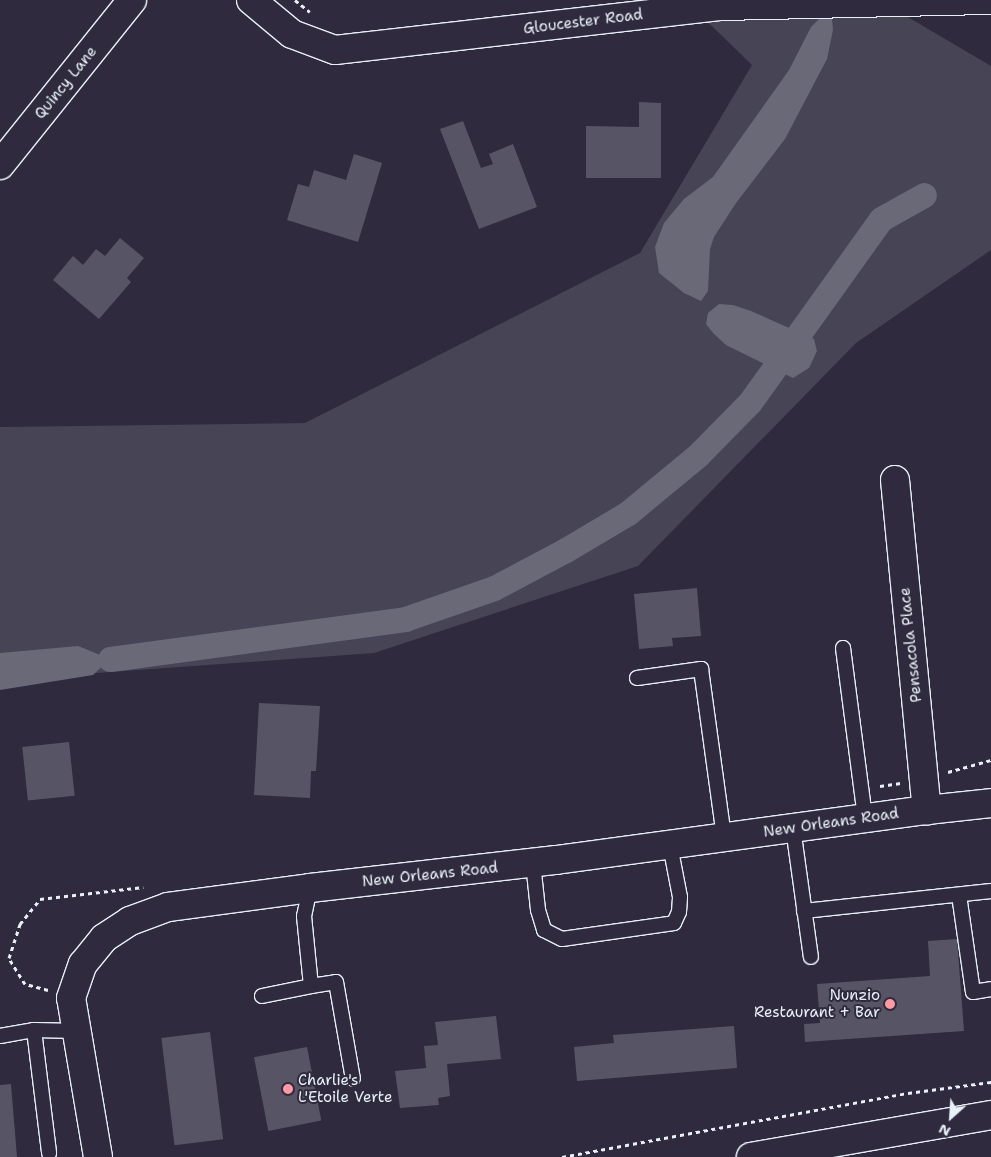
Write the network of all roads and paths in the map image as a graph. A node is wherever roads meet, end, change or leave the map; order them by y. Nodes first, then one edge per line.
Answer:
1 (132, 0) edge
2 (251, 0) edge
3 (963, 0) edge
4 (991, 0) edge
5 (0, 165) edge
6 (895, 480) dead end
7 (843, 648) dead end
8 (637, 678) dead end
9 (991, 803) edge
10 (927, 810) junction
11 (865, 818) junction
12 (793, 828) junction
13 (724, 837) junction
14 (670, 845) junction
15 (533, 863) junction
16 (310, 888) junction
17 (991, 891) edge
18 (959, 895) junction
19 (804, 911) junction
20 (811, 957) dead end
21 (311, 986) junction
22 (991, 989) edge
23 (262, 996) dead end
24 (34, 1030) junction
25 (77, 1031) junction
26 (0, 1036) edge
27 (353, 1079) dead end
28 (991, 1082) edge
29 (991, 1115) edge
30 (49, 1153) dead end
31 (98, 1157) edge
32 (562, 1157) edge
33 (751, 1157) edge

1 - 5 main road, Quincy Lane
2 - 3 main road, Gloucester Road
3 - 4 main road, Gloucester Road
6 - 10 main road, Pensacola Place
7 - 11 lane
8 - 13 lane
9 - 10 main road, New Orleans Road
10 - 11 main road, New Orleans Road
11 - 12 main road, New Orleans Road
12 - 13 main road, New Orleans Road
12 - 19 lane
13 - 14 main road, New Orleans Road
14 - 15 main road, New Orleans Road
14 - 15 lane
15 - 16 main road, New Orleans Road
16 - 21 lane
16 - 25 main road, New Orleans Road
17 - 18 lane
18 - 19 lane
18 - 22 lane
19 - 20 lane
21 - 23 lane
21 - 27 lane
24 - 25 lane
24 - 26 lane
24 - 30 lane
25 - 31 main road, New Orleans Road
28 - 32 path
29 - 33 main road

